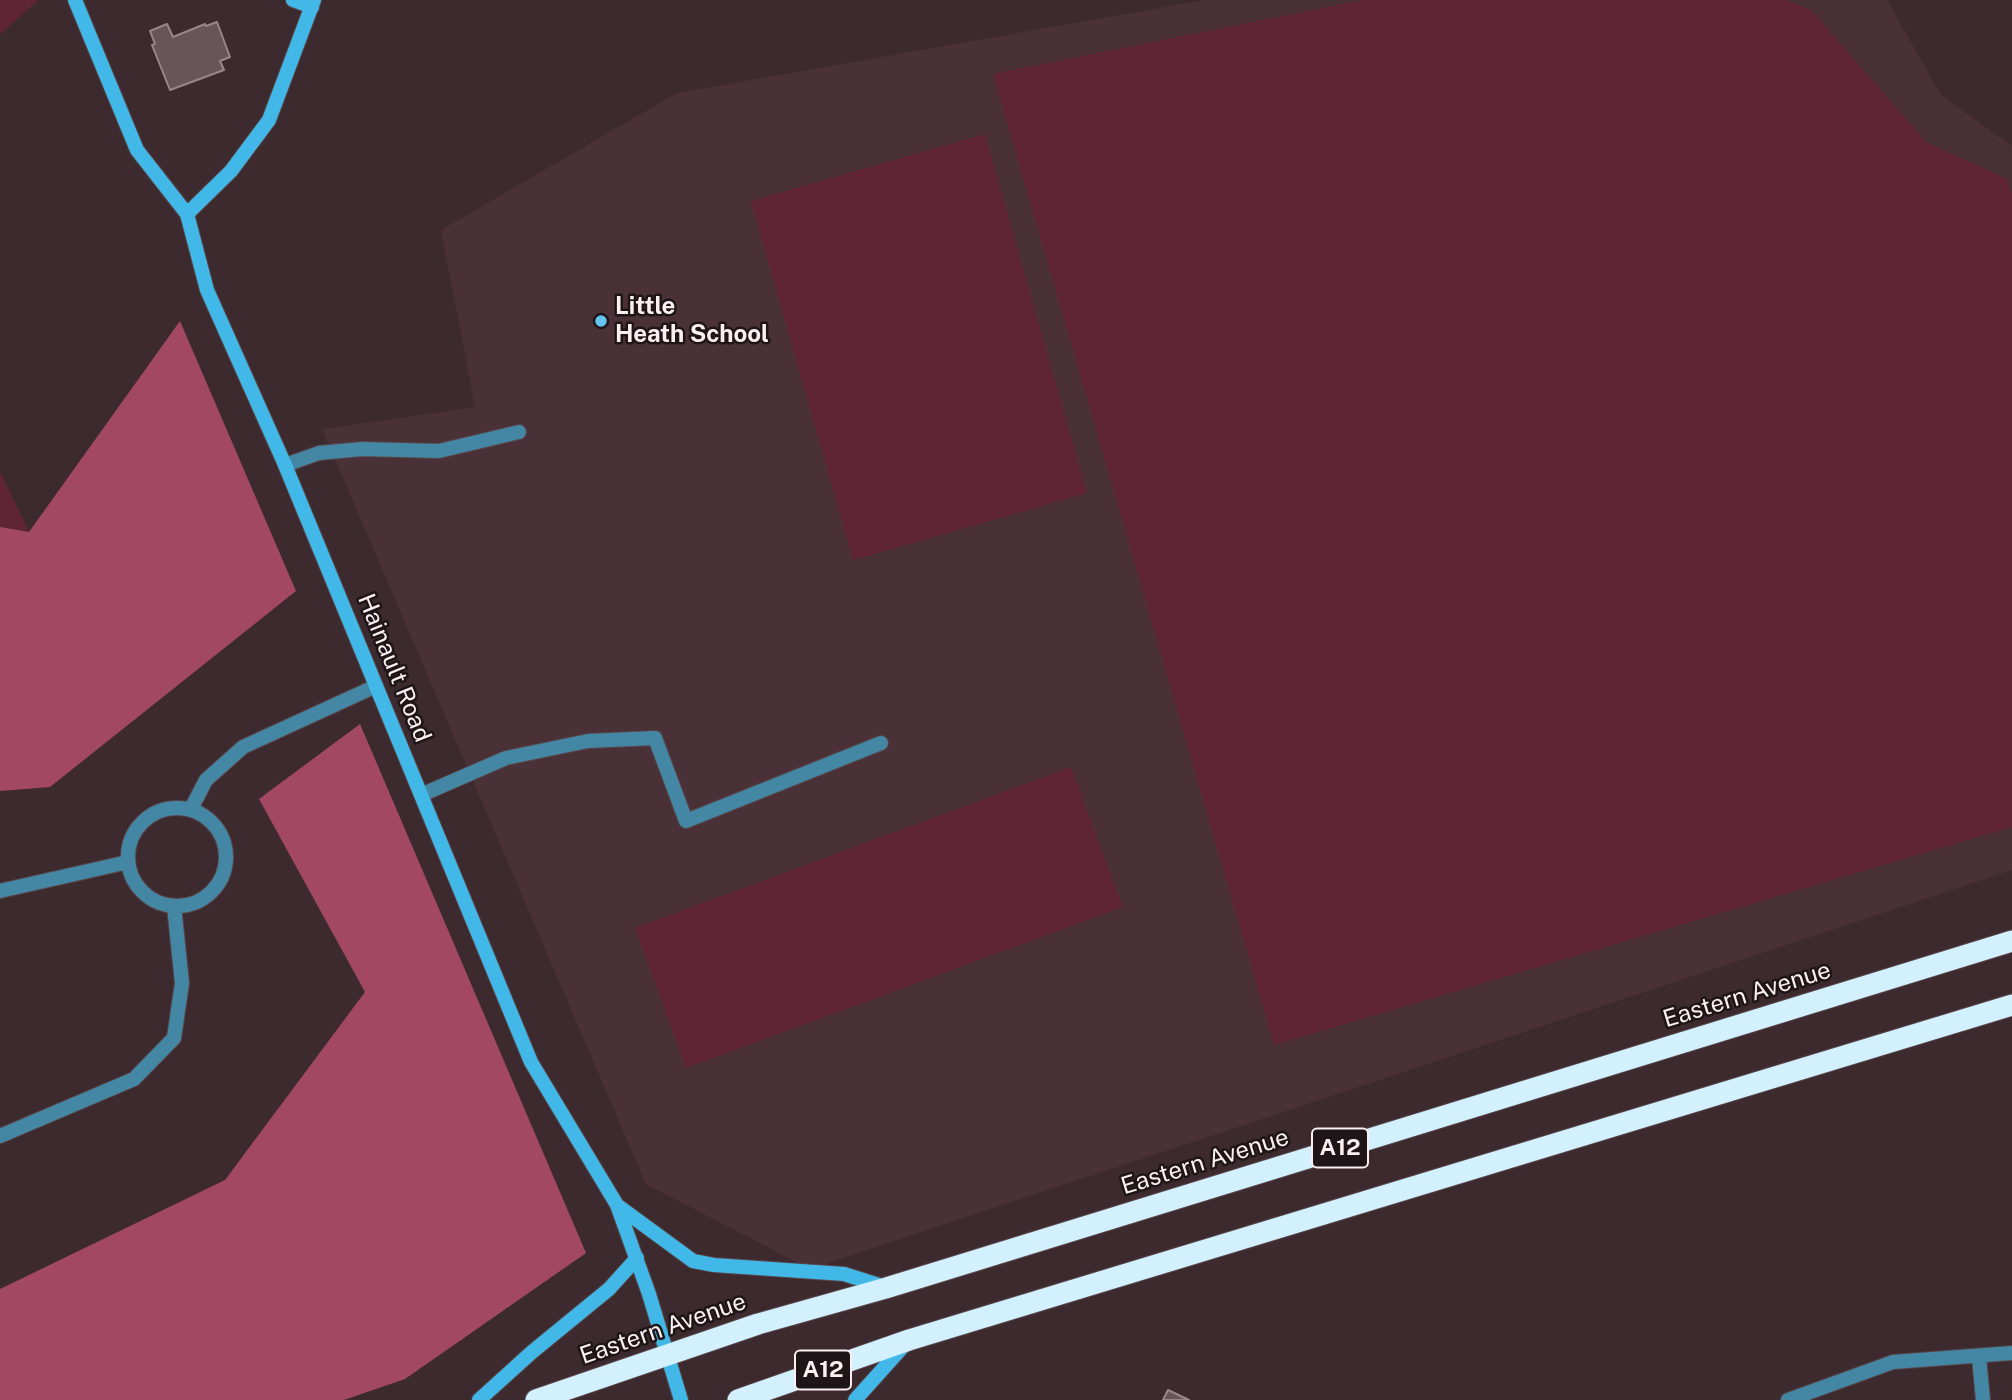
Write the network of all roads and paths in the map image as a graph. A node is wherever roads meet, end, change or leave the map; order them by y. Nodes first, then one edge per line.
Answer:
1 (75, 0) edge
2 (293, 0) edge
3 (313, 4) edge
4 (187, 214) junction
5 (519, 432) dead end
6 (285, 465) junction
7 (376, 686) junction
8 (881, 743) dead end
9 (421, 795) junction
10 (191, 809) junction
11 (128, 862) junction
12 (0, 891) edge
13 (174, 906) junction
14 (2012, 941) edge
15 (2012, 1004) edge
16 (0, 1136) edge
17 (617, 1205) junction
18 (637, 1258) junction
19 (886, 1288) junction
20 (909, 1340) junction
21 (2012, 1353) edge
22 (669, 1355) junction
23 (1979, 1357) junction
24 (480, 1400) edge
25 (536, 1400) edge
26 (681, 1400) edge
27 (738, 1400) edge
28 (855, 1400) edge
29 (1788, 1400) edge
30 (1983, 1400) edge

1 - 4 street, Hainault Road
2 - 3 street
3 - 4 street
4 - 6 street, Hainault Road
5 - 6 street
6 - 7 street, Hainault Road
7 - 9 street, Hainault Road
7 - 10 street
8 - 9 street
9 - 17 street, Hainault Road
10 - 11 street
10 - 13 street
11 - 12 street
11 - 13 street
13 - 16 street
14 - 19 highway, Eastern Avenue / A12
15 - 20 highway, A12
17 - 18 street, Hainault Road
17 - 19 street
18 - 22 street, Hainault Road
18 - 24 street
19 - 22 highway, Eastern Avenue / A12
20 - 27 highway, A12
20 - 28 street
21 - 23 street
22 - 25 highway, Eastern Avenue / A12
22 - 26 street, Hainault Road
23 - 29 street
23 - 30 street

